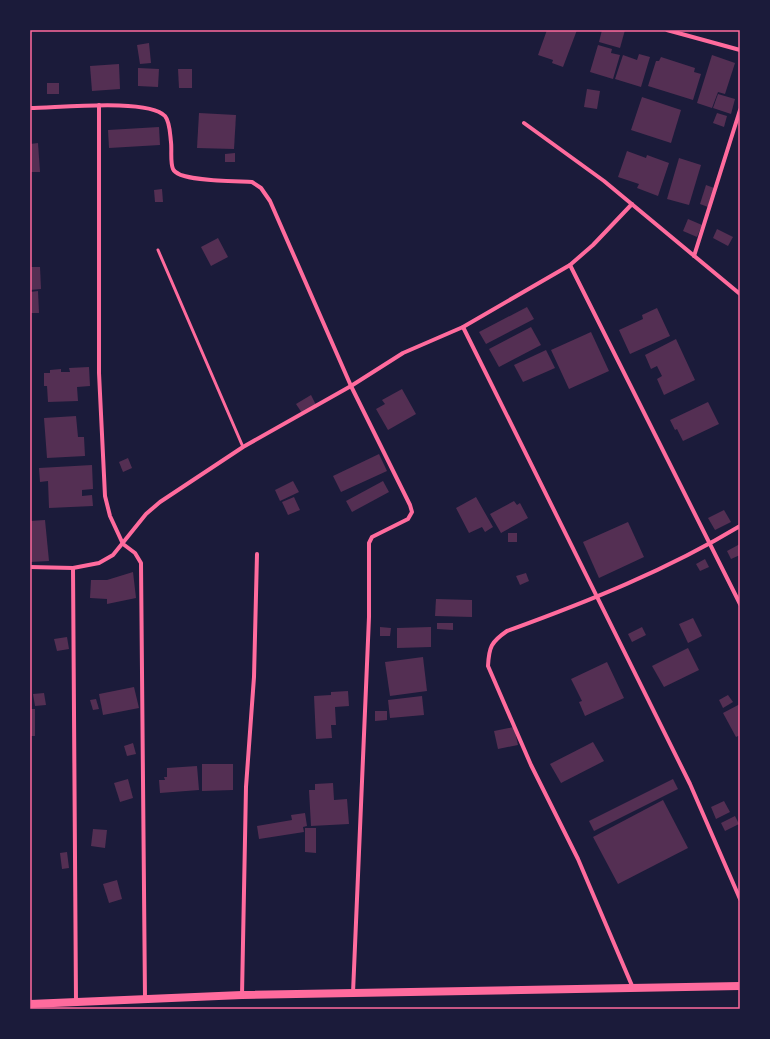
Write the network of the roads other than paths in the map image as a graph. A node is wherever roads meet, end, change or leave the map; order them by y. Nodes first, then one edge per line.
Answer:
1 (667, 30) edge
2 (740, 50) edge
3 (99, 105) junction
4 (30, 108) edge
5 (740, 110) edge
6 (524, 123) dead end
7 (632, 204) junction
8 (158, 250) dead end
9 (694, 256) junction
10 (570, 265) junction
11 (740, 294) edge
12 (462, 327) junction
13 (351, 386) junction
14 (244, 447) junction
15 (740, 526) edge
16 (123, 544) junction
17 (711, 544) junction
18 (257, 554) dead end
19 (30, 567) edge
20 (73, 568) junction
21 (596, 598) junction
22 (740, 604) edge
23 (740, 899) edge
24 (740, 986) edge
25 (633, 988) junction
26 (353, 993) junction
27 (242, 995) junction
28 (145, 998) junction
29 (76, 1001) junction
30 (30, 1004) edge

1 - 2 street
3 - 4 street
3 - 13 street
3 - 16 street
5 - 9 street
6 - 7 street
7 - 9 street
7 - 10 street
8 - 14 lane
9 - 11 street
10 - 12 street
10 - 17 street
12 - 13 street
12 - 21 street
13 - 14 street
13 - 26 street
14 - 16 street
15 - 17 street
16 - 20 street
16 - 28 street
17 - 21 street
17 - 22 street
18 - 27 street
19 - 20 street
20 - 29 street
21 - 23 street
21 - 25 street
24 - 25 main road
25 - 26 main road
26 - 27 main road
27 - 28 main road
28 - 29 main road
29 - 30 main road

